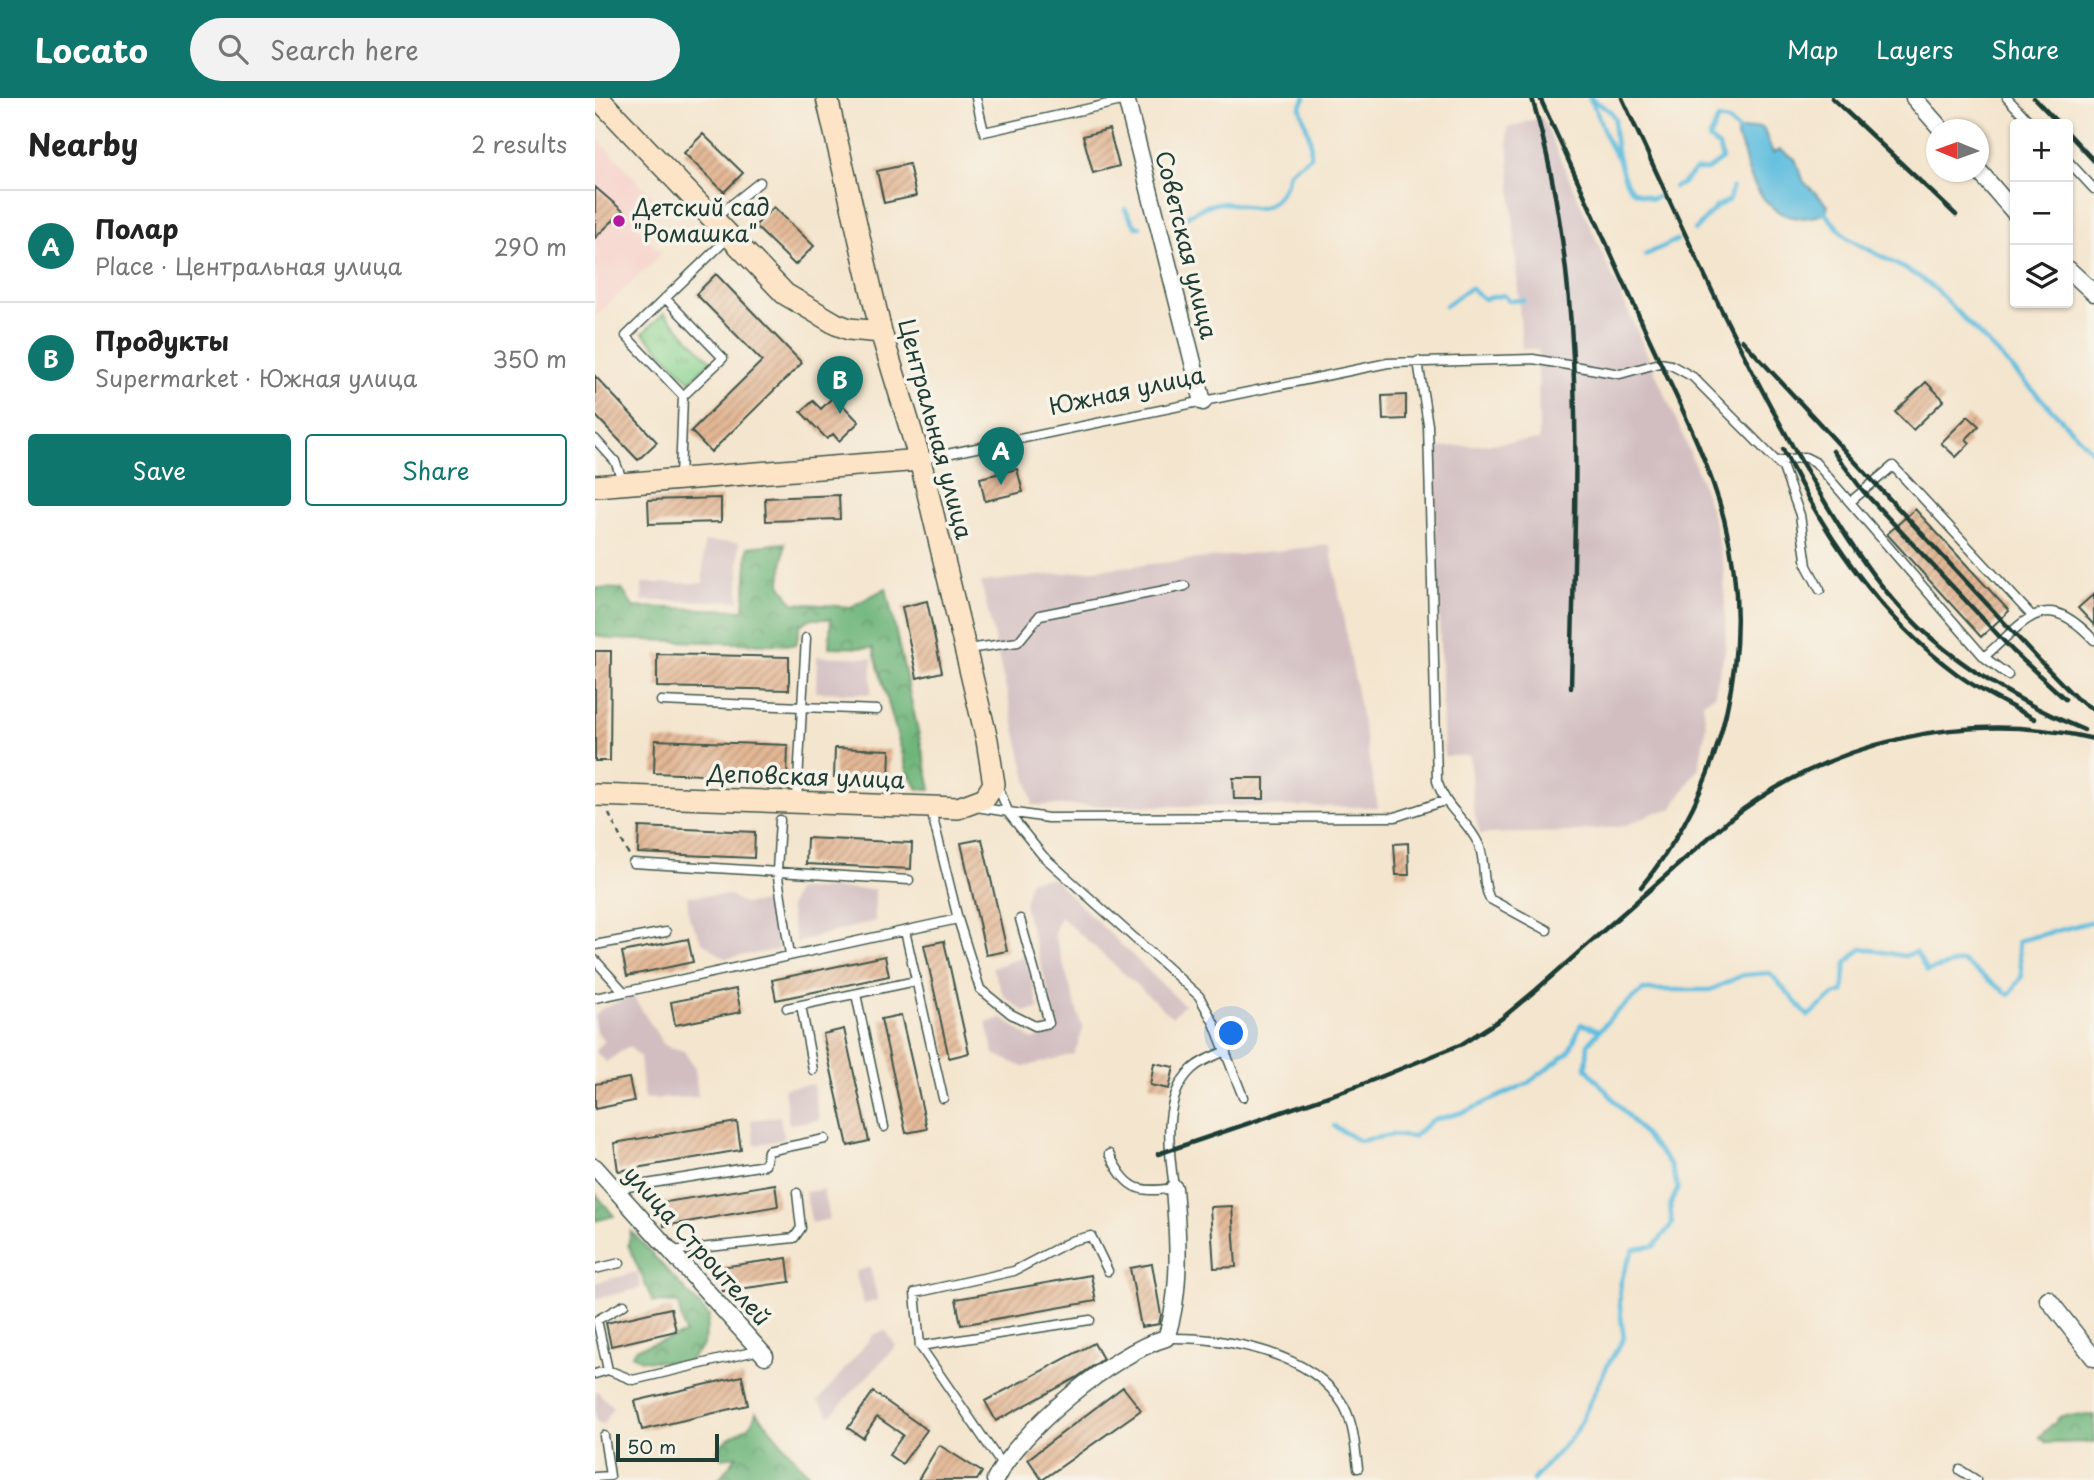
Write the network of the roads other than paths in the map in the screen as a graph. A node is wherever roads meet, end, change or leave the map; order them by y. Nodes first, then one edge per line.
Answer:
1 (598, 98) edge
2 (827, 98) edge
3 (976, 98) edge
4 (1914, 98) edge
5 (2007, 98) edge
6 (1126, 99) edge
7 (1932, 119) edge
8 (2027, 119) edge
9 (2073, 166) edge
10 (760, 182) dead end
11 (1988, 182) edge
12 (2094, 189) edge
13 (2010, 207) edge
14 (713, 220) junction
15 (729, 237) junction
16 (2073, 274) edge
17 (2094, 293) edge
18 (666, 298) junction
19 (881, 332) junction
20 (1419, 361) junction
21 (683, 396) junction
22 (1203, 402) junction
23 (595, 439) edge
24 (920, 460) junction
25 (1778, 461) junction
26 (680, 481) junction
27 (624, 485) junction
28 (595, 486) edge
29 (1850, 502) junction
30 (1185, 586) dead end
31 (1820, 590) dead end
32 (2032, 616) junction
33 (806, 638) dead end
34 (2094, 640) edge
35 (964, 649) junction
36 (1984, 657) junction
37 (2008, 675) dead end
38 (661, 701) dead end
39 (802, 707) junction
40 (877, 710) dead end
41 (994, 773) junction
42 (595, 795) edge
43 (1444, 801) junction
44 (797, 804) junction
45 (969, 806) junction
46 (930, 807) junction
47 (1009, 814) junction
48 (781, 820) dead end
49 (633, 863) road end
50 (778, 871) junction
51 (909, 880) dead end
52 (958, 919) junction
53 (1020, 919) dead end
54 (905, 930) junction
55 (1547, 930) dead end
56 (666, 932) dead end
57 (595, 945) edge
58 (790, 956) junction
59 (595, 960) edge
60 (916, 981) junction
61 (624, 992) junction
62 (856, 994) junction
63 (595, 998) edge
64 (801, 1005) junction
65 (787, 1008) dead end
66 (1226, 1051) junction
67 (813, 1070) dead end
68 (1243, 1097) dead end
69 (943, 1098) dead end
70 (884, 1126) dead end
71 (825, 1139) dead end
72 (1109, 1154) dead end
73 (595, 1167) edge
74 (1174, 1188) junction
75 (615, 1189) junction
76 (797, 1193) dead end
77 (671, 1251) junction
78 (620, 1263) dead end
79 (595, 1269) edge
80 (1108, 1271) dead end
81 (2048, 1299) dead end
82 (624, 1305) dead end
83 (1090, 1320) dead end
84 (1166, 1338) junction
85 (920, 1346) junction
86 (762, 1353) joint
87 (2094, 1358) edge
88 (608, 1370) junction
89 (595, 1374) edge
90 (604, 1436) dead end
91 (1002, 1465) junction
92 (1358, 1468) dead end
93 (1960, 1470) dead end
94 (595, 1477) edge
95 (995, 1480) edge
96 (1976, 1480) edge

1 - 14 street
2 - 19 street, Центральная улица
3 - 6 lane
4 - 7 street
5 - 8 lane
6 - 22 street, Советская улица
9 - 12 lane
10 - 14 lane
11 - 13 street
14 - 15 street
15 - 18 lane
15 - 19 street
16 - 17 street
18 - 21 lane
18 - 21 lane
19 - 24 street, Центральная улица
20 - 22 lane, Южная улица
20 - 25 lane, Южная улица
20 - 43 lane
21 - 26 lane
22 - 24 lane, Южная улица
23 - 27 lane
24 - 26 street, Южная улица
24 - 35 street, Центральная улица
25 - 29 lane
25 - 31 lane, Южная улица
26 - 27 street, Южная улица
27 - 28 street, Южная улица
29 - 32 lane
29 - 36 lane
30 - 35 lane
32 - 34 lane
32 - 36 lane
33 - 39 lane
35 - 41 street, Центральная улица
36 - 37 lane
38 - 39 lane
39 - 40 lane
39 - 44 lane
41 - 45 street
41 - 47 lane
42 - 44 street, Деповская улица
43 - 47 lane
43 - 55 lane
44 - 46 street, Деповская улица
45 - 46 street, Деповская улица
45 - 47 lane
46 - 52 lane
47 - 66 lane
48 - 50 lane
49 - 50 lane
50 - 51 lane
50 - 58 lane
52 - 53 lane
52 - 54 lane
54 - 58 lane
54 - 60 lane
56 - 57 lane
58 - 61 lane
59 - 61 lane
60 - 62 lane
60 - 69 lane
61 - 63 lane
62 - 64 lane
62 - 70 lane
64 - 65 lane
64 - 67 lane
66 - 68 lane
66 - 74 lane
71 - 75 lane
72 - 74 lane
73 - 75 street, улица Строителей
74 - 84 street
75 - 77 street, улица Строителей
76 - 77 lane
77 - 86 street, улица Строителей
78 - 79 lane
80 - 85 lane
81 - 87 street
82 - 88 lane
83 - 85 lane
84 - 91 street
84 - 92 lane
85 - 91 lane
86 - 88 lane
88 - 89 lane
90 - 94 lane
91 - 95 street
93 - 96 lane

